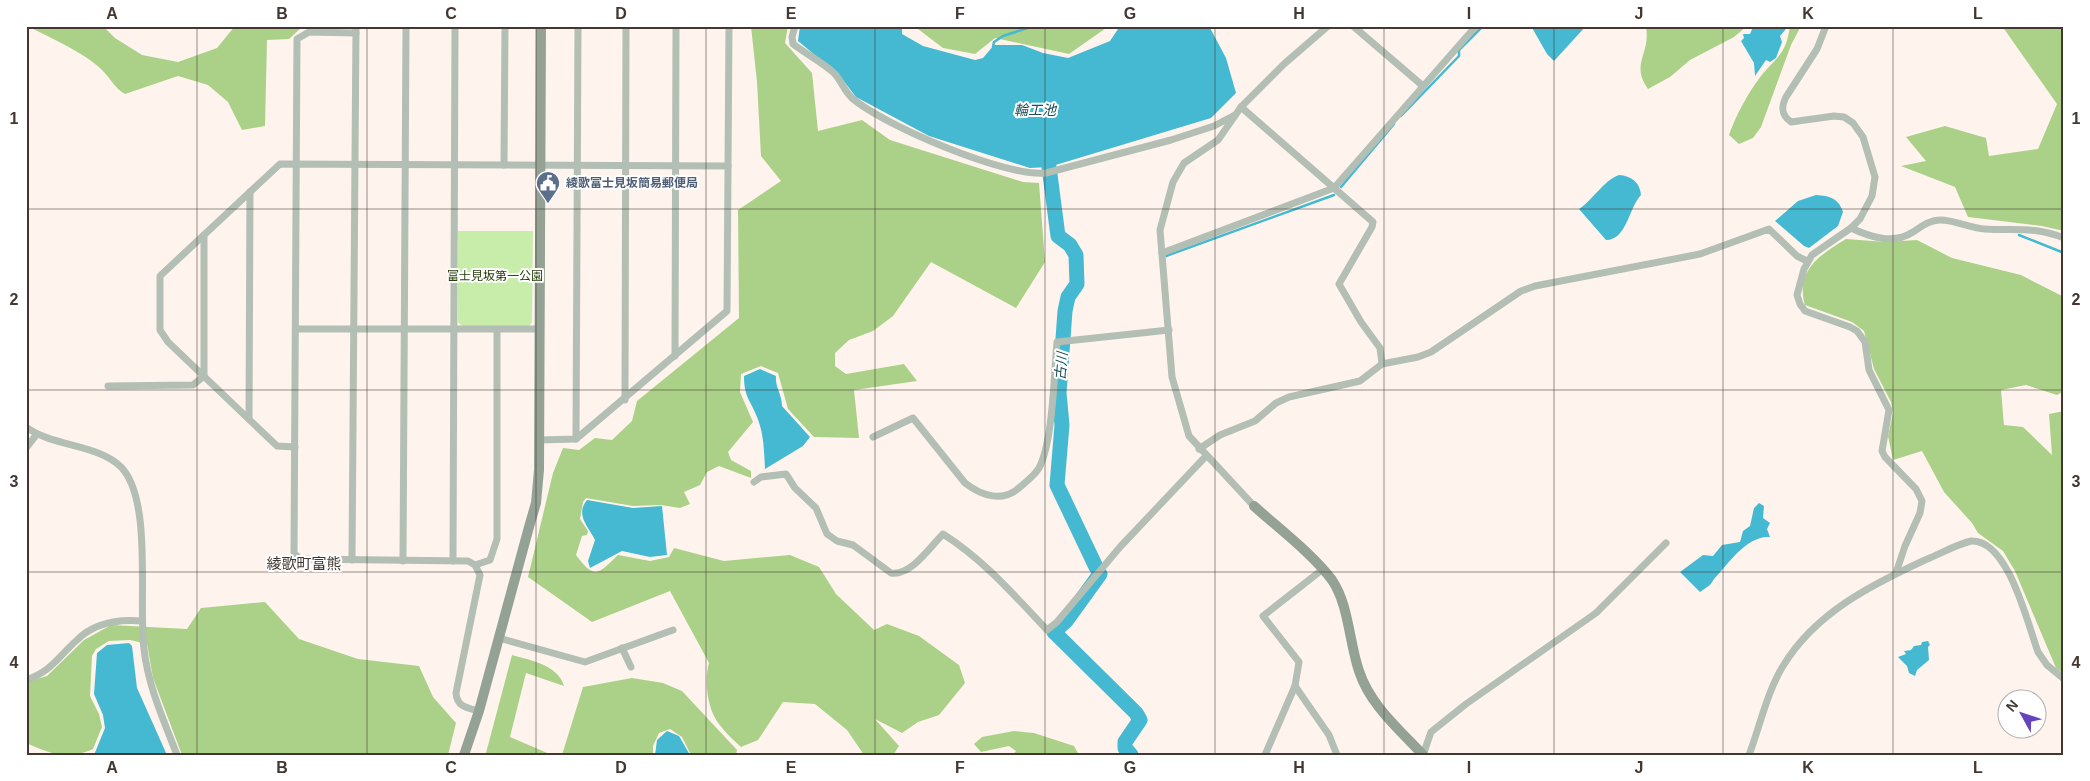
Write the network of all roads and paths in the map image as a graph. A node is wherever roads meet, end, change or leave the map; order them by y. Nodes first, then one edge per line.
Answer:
1 (406, 26) edge
2 (455, 26) edge
3 (505, 26) edge
4 (541, 26) edge
5 (578, 26) edge
6 (626, 26) edge
7 (676, 26) edge
8 (729, 26) edge
9 (795, 26) edge
10 (1328, 26) edge
11 (1354, 26) edge
12 (1476, 26) edge
13 (1826, 26) edge
14 (356, 29) edge
15 (1423, 86) junction
16 (1241, 107) junction
17 (1235, 115) junction
18 (296, 164) junction
19 (355, 164) junction
20 (405, 165) junction
21 (453, 165) junction
22 (504, 165) junction
23 (540, 165) junction
24 (578, 166) junction
25 (626, 166) junction
26 (676, 166) junction
27 (728, 166) junction
28 (1334, 188) junction
29 (250, 192) junction
30 (1851, 228) junction
31 (204, 235) junction
32 (2064, 238) edge
33 (1162, 253) junction
34 (1807, 261) junction
35 (296, 329) junction
36 (355, 329) junction
37 (404, 329) junction
38 (540, 329) junction
39 (453, 330) junction
40 (497, 330) junction
41 (1169, 330) junction
42 (675, 356) junction
43 (1382, 364) junction
44 (204, 376) junction
45 (108, 386) dead end
46 (625, 400) junction
47 (249, 419) junction
48 (26, 427) edge
49 (37, 434) junction
50 (873, 437) dead end
51 (540, 440) junction
52 (576, 440) junction
53 (295, 446) junction
54 (26, 448) edge
55 (1199, 449) junction
56 (1206, 456) junction
57 (754, 482) dead end
58 (1254, 506) joint
59 (1666, 543) dead end
60 (352, 560) junction
61 (403, 560) junction
62 (453, 561) junction
63 (475, 565) junction
64 (1323, 570) junction
65 (1896, 573) junction
66 (142, 621) junction
67 (673, 630) dead end
68 (499, 638) junction
69 (622, 648) junction
70 (631, 667) dead end
71 (2064, 679) edge
72 (26, 680) edge
73 (1295, 686) junction
74 (479, 711) junction
75 (177, 755) edge
76 (464, 755) edge
77 (1265, 755) edge
78 (1337, 755) edge
79 (1423, 755) edge
80 (1749, 755) edge

1 - 20 street
2 - 21 street
3 - 22 street
4 - 23 street
5 - 24 street
6 - 25 street
7 - 26 street
8 - 27 street
9 - 17 street
10 - 16 street
11 - 15 street
12 - 15 street
13 - 30 street
14 - 18 street
14 - 19 street
15 - 28 street
16 - 17 street
16 - 28 street
17 - 33 street
18 - 19 street
18 - 29 street
18 - 35 street
19 - 20 street
19 - 36 street
20 - 21 street
20 - 37 street
21 - 22 street
21 - 39 street
22 - 23 street
23 - 24 street
23 - 38 street
24 - 25 street
24 - 52 street
25 - 26 street
25 - 46 street
26 - 27 street
26 - 42 street
27 - 42 street
28 - 33 street
28 - 43 street
29 - 31 street
29 - 47 street
30 - 32 street
30 - 34 street
31 - 44 street
31 - 44 street
33 - 41 street
34 - 43 street
34 - 65 street
35 - 36 street
35 - 53 street
36 - 37 street
36 - 60 street
37 - 39 street
37 - 61 street
38 - 40 street
38 - 51 street
39 - 40 street
39 - 62 street
40 - 63 street
41 - 50 street
41 - 55 street
42 - 46 street
43 - 55 street
44 - 45 street
44 - 47 street
46 - 52 street
47 - 53 street
48 - 49 street
49 - 54 street
49 - 66 street
51 - 52 street
51 - 68 street
53 - 60 street
55 - 56 street
56 - 57 street
56 - 58 street
58 - 64 street
59 - 79 street
60 - 61 street
61 - 62 street
62 - 63 street
63 - 74 street
64 - 73 street
64 - 79 street
65 - 71 street
65 - 80 street
66 - 72 street
66 - 75 street
67 - 69 street
68 - 69 street
68 - 74 street
69 - 70 street
73 - 77 street
73 - 78 street
74 - 76 street

